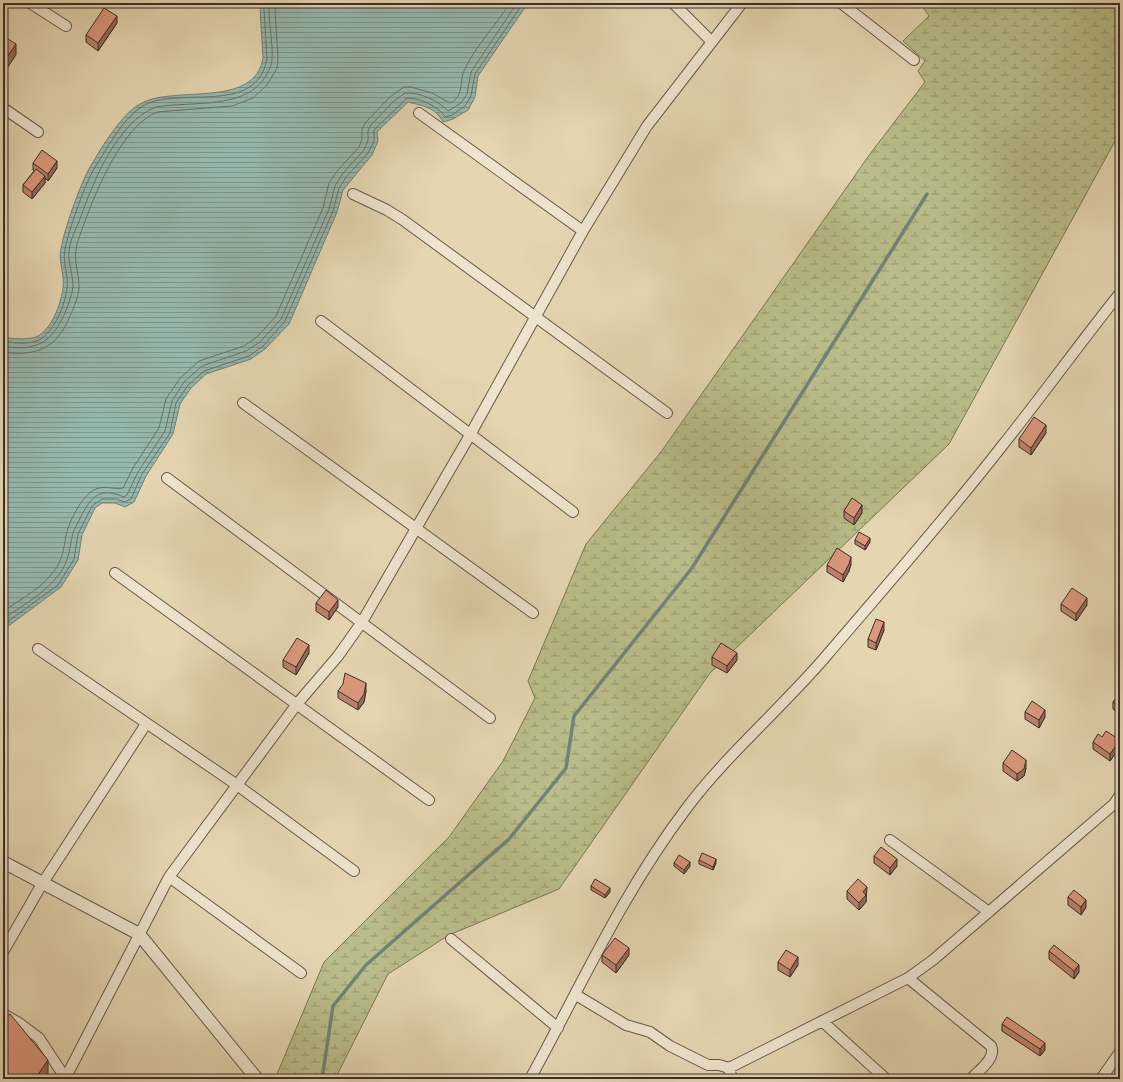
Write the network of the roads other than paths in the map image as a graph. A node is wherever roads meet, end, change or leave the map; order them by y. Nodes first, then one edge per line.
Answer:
1 (30, 3) edge
2 (673, 3) edge
3 (742, 3) edge
4 (840, 3) edge
5 (66, 26) dead end
6 (712, 42) junction
7 (914, 60) dead end
8 (3, 108) edge
9 (419, 113) dead end
10 (38, 132) dead end
11 (353, 194) dead end
12 (583, 231) junction
13 (1120, 293) edge
14 (536, 316) junction
15 (320, 321) dead end
16 (243, 403) dead end
17 (667, 412) dead end
18 (470, 435) junction
19 (167, 478) dead end
20 (573, 512) dead end
21 (416, 528) junction
22 (114, 573) dead end
23 (533, 613) dead end
24 (362, 622) junction
25 (38, 649) dead end
26 (297, 704) junction
27 (490, 718) dead end
28 (146, 724) junction
29 (237, 786) junction
30 (1120, 795) edge
31 (429, 800) dead end
32 (890, 840) dead end
33 (3, 862) edge
34 (354, 871) dead end
35 (169, 877) junction
36 (42, 884) junction
37 (988, 912) junction
38 (139, 934) junction
39 (451, 939) dead end
40 (3, 952) edge
41 (301, 973) dead end
42 (908, 978) junction
43 (576, 994) junction
44 (3, 1014) edge
45 (822, 1022) junction
46 (558, 1028) junction
47 (1120, 1052) edge
48 (729, 1068) junction
49 (65, 1079) edge
50 (257, 1079) edge
51 (530, 1079) edge
52 (732, 1079) edge
53 (886, 1079) edge
54 (970, 1079) edge
55 (1101, 1079) edge

1 - 5 street
2 - 6 street
3 - 6 street
4 - 7 street
6 - 12 street
8 - 10 street
9 - 12 street
11 - 14 street
12 - 14 street
13 - 43 street
14 - 17 street
14 - 18 street
15 - 18 street
16 - 21 street
18 - 20 street
18 - 21 street
19 - 24 street
21 - 23 street
21 - 24 street
22 - 26 street
24 - 26 street
24 - 27 street
25 - 28 street
26 - 29 street
26 - 31 street
28 - 29 street
28 - 36 street
29 - 34 street
29 - 35 street
30 - 37 street
32 - 37 street
33 - 36 street
35 - 38 street
35 - 41 street
36 - 38 street
36 - 40 street
37 - 42 street
38 - 49 street
38 - 50 street
39 - 46 street
42 - 45 street
42 - 54 street
43 - 46 street
43 - 48 street
44 - 49 street
45 - 48 street
45 - 53 street
46 - 51 street
47 - 55 street
48 - 52 street

